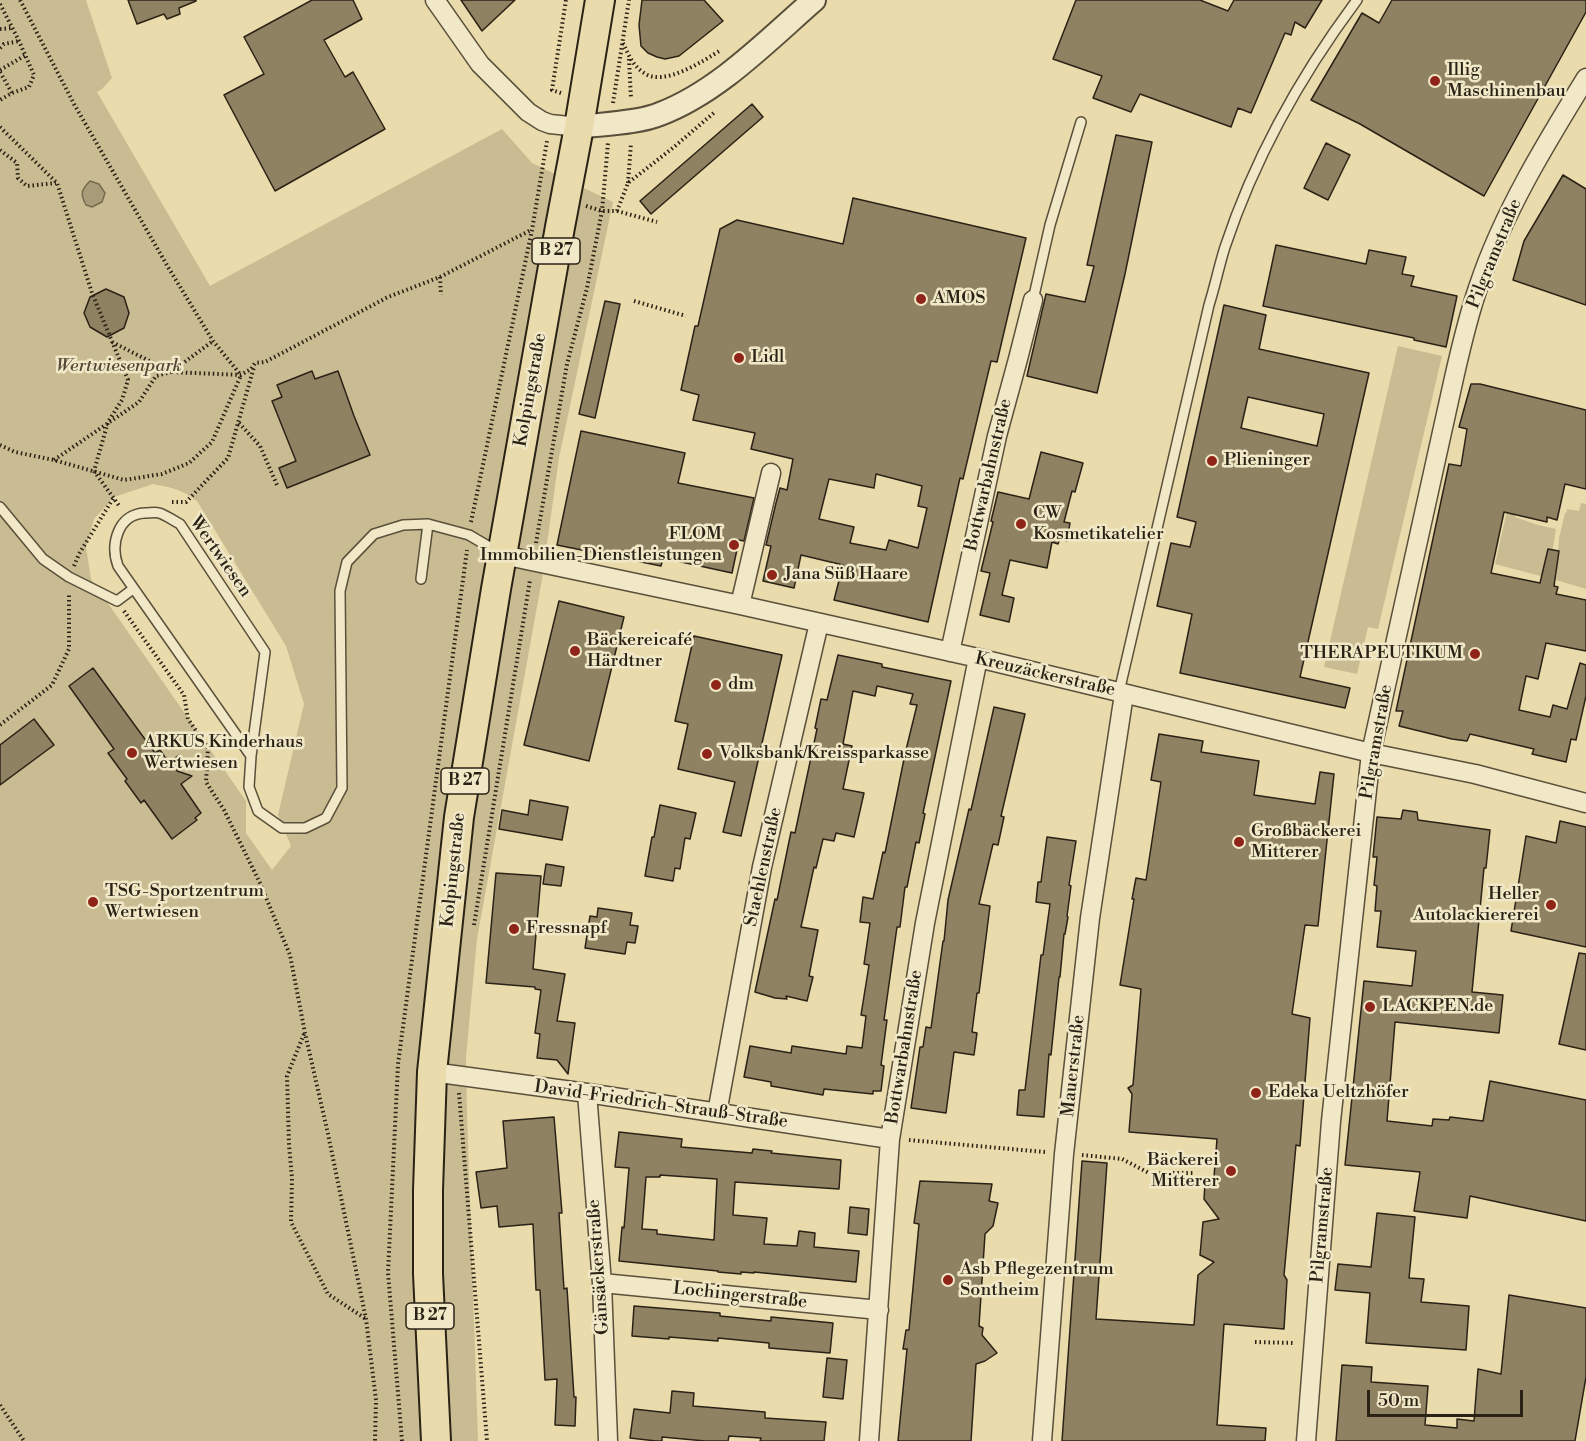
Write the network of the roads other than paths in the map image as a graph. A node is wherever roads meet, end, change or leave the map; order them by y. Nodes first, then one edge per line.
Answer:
1 (435, 0) edge
2 (600, 0) edge
3 (814, 0) edge
4 (1357, 0) edge
5 (1586, 78) edge
6 (1081, 123) dead end
7 (579, 127) junction
8 (1033, 300) joint
9 (771, 473) dead end
10 (0, 507) edge
11 (428, 524) junction
12 (502, 555) junction
13 (421, 579) dead end
14 (133, 590) junction
15 (740, 605) junction
16 (819, 623) junction
17 (950, 652) junction
18 (978, 658) junction
19 (1122, 693) junction
20 (1371, 753) junction
21 (251, 756) junction
22 (1586, 803) edge
23 (445, 1073) junction
24 (587, 1093) junction
25 (717, 1113) junction
26 (890, 1139) junction
27 (602, 1283) junction
28 (879, 1310) junction
29 (436, 1441) edge
30 (608, 1441) edge
31 (869, 1441) edge
32 (1042, 1441) edge
33 (1306, 1441) edge

1 - 7 street
2 - 7 main road, B 27
3 - 7 street
4 - 19 lane
5 - 20 street, Pilgramstraße
6 - 8 lane
7 - 12 main road, Kolpingstraße / B 27
8 - 17 street, Bottwarbahnstraße
9 - 15 street
10 - 14 lane
11 - 12 lane, Wertwiesen
11 - 13 lane
11 - 21 lane, Wertwiesen
12 - 15 street, Kreuzäckerstraße
12 - 23 main road, Kolpingstraße / B 27
14 - 21 lane
14 - 21 lane, Wertwiesen
15 - 16 street, Kreuzäckerstraße
16 - 17 street, Kreuzäckerstraße
16 - 25 street, Staehlenstraße
17 - 18 street, Kreuzäckerstraße
18 - 19 street, Kreuzäckerstraße
18 - 26 street, Bottwarbahnstraße
19 - 20 street, Kreuzäckerstraße
19 - 32 street, Mauerstraße
20 - 22 street, Kreuzäckerstraße
20 - 33 street, Pilgramstraße
23 - 24 street, David-Friedrich-Strauß-Straße
23 - 29 main road, Kolpingstraße / B 27
24 - 25 street, David-Friedrich-Strauß-Straße
24 - 27 street, Gänsäckerstraße
25 - 26 street, David-Friedrich-Strauß-Straße
26 - 28 street, Bottwarbahnstraße
27 - 28 street, Lochingerstraße
27 - 30 street, Gänsäckerstraße
28 - 31 street, Bottwarbahnstraße

